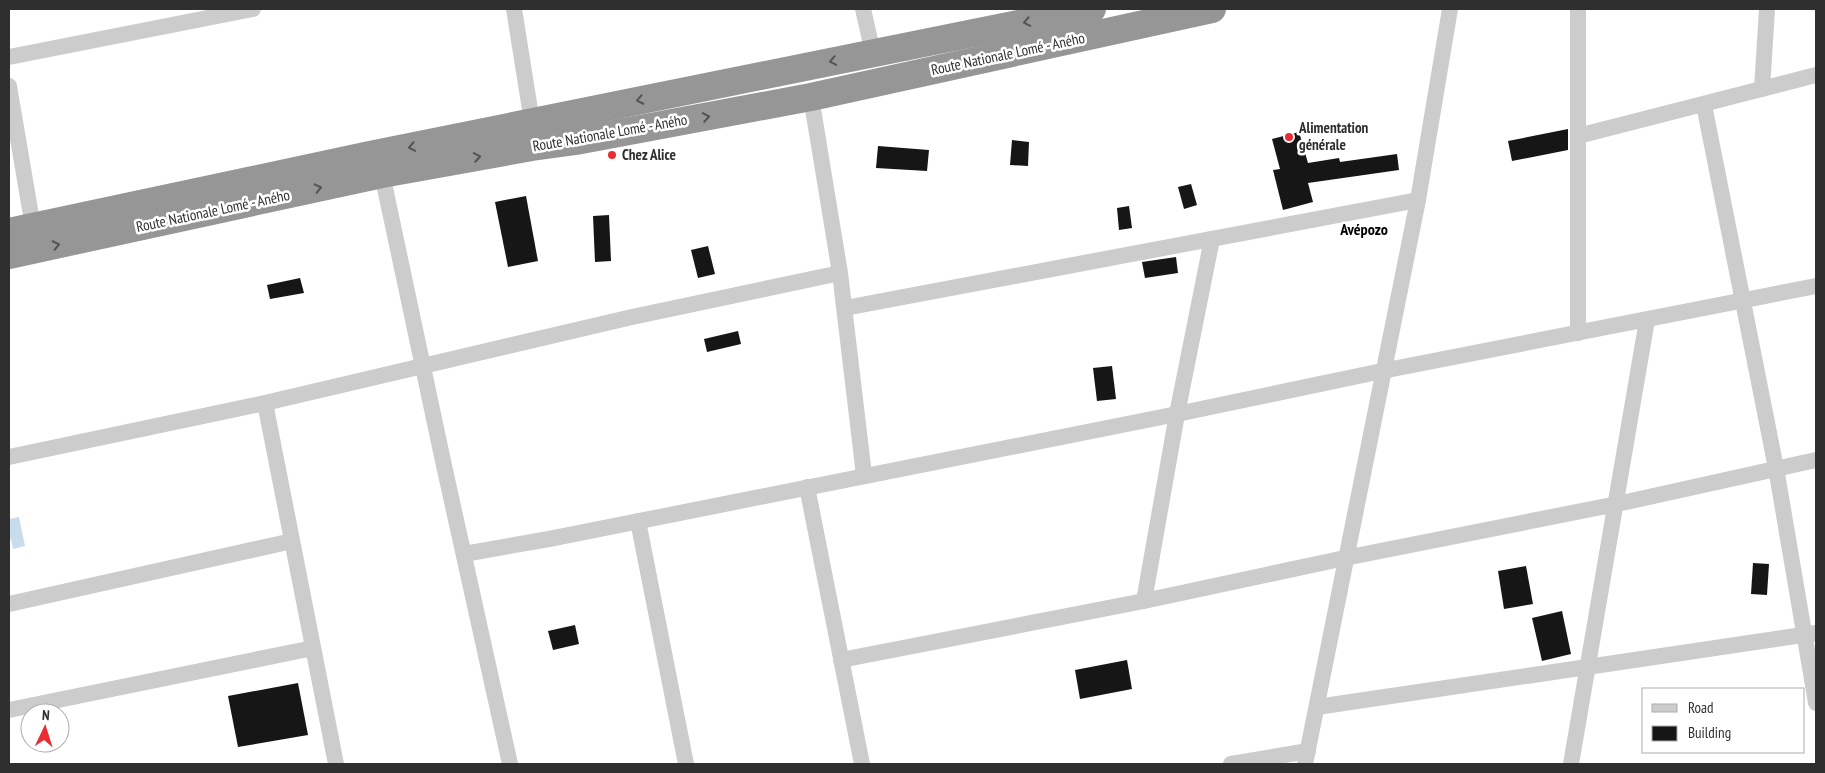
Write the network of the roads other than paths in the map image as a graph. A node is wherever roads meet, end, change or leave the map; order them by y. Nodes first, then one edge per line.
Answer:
1 (253, 9) edge
2 (514, 9) edge
3 (863, 9) edge
4 (1086, 9) edge
5 (1212, 9) edge
6 (1450, 9) edge
7 (1578, 9) edge
8 (1767, 9) edge
9 (873, 53) junction
10 (9, 57) edge
11 (1816, 75) edge
12 (9, 86) edge
13 (1762, 89) junction
14 (811, 97) junction
15 (1704, 104) junction
16 (532, 122) junction
17 (1578, 136) junction
18 (382, 174) junction
19 (1418, 200) junction
20 (21, 229) edge
21 (1212, 239) junction
22 (9, 255) edge
23 (840, 273) junction
24 (1816, 286) edge
25 (1743, 302) junction
26 (845, 308) junction
27 (1648, 320) junction
28 (1578, 333) junction
29 (422, 365) junction
30 (1382, 371) junction
31 (265, 403) junction
32 (1178, 414) junction
33 (9, 458) edge
34 (1816, 460) edge
35 (1776, 468) junction
36 (864, 476) junction
37 (807, 487) junction
38 (1617, 504) junction
39 (638, 521) junction
40 (292, 542) junction
41 (464, 554) junction
42 (1346, 558) junction
43 (1144, 601) junction
44 (9, 604) edge
45 (1810, 634) edge
46 (313, 648) junction
47 (841, 660) junction
48 (1589, 666) junction
49 (1816, 703) edge
50 (1316, 707) junction
51 (9, 710) edge
52 (1307, 758) edge
53 (336, 764) edge
54 (510, 764) edge
55 (686, 764) edge
56 (862, 764) edge
57 (1232, 764) edge
58 (1571, 764) edge

1 - 10 street
2 - 16 street
3 - 9 street
4 -> 9 highway, Route Nationale Lomé - Aného
5 - 14 highway, Route Nationale Lomé - Aného
6 - 19 street
7 - 17 street
8 - 13 street
9 -> 16 highway, Route Nationale Lomé - Aného
11 - 13 street
12 - 20 street
13 - 15 street
18 -> 14 highway, Route Nationale Lomé - Aného
14 - 23 street
15 - 17 street
15 - 25 street
16 -> 20 highway, Route Nationale Lomé - Aného
17 - 28 street
22 -> 18 highway, Route Nationale Lomé - Aného
18 - 29 street
19 - 21 street
19 - 30 street
21 - 26 street
21 - 32 street
23 - 26 street
23 - 29 street
24 - 25 street
25 - 27 street
25 - 35 street
26 - 36 street
27 - 28 street
27 - 38 street
28 - 30 street
29 - 31 street
29 - 41 street
30 - 32 street
30 - 42 street
31 - 33 street
31 - 40 street
32 - 36 street
32 - 43 street
34 - 35 street
35 - 38 street
35 - 45 street
36 - 37 street
37 - 39 street
37 - 47 street
38 - 42 street
38 - 48 street
39 - 41 street
39 - 55 street
40 - 44 street
40 - 46 street
41 - 54 street
42 - 43 street
42 - 50 street
43 - 47 street
45 - 48 street
45 - 49 street
46 - 51 street
46 - 53 street
47 - 56 street
48 - 50 street
48 - 58 street
50 - 52 street
52 - 57 street

